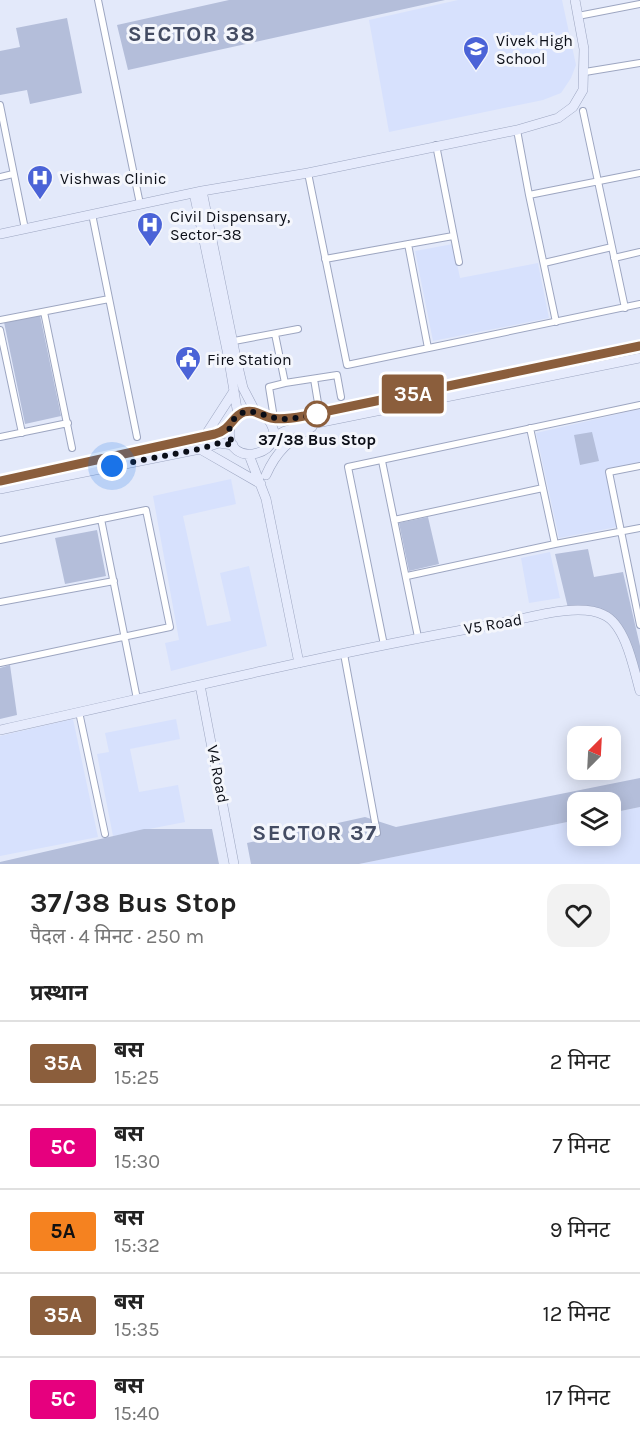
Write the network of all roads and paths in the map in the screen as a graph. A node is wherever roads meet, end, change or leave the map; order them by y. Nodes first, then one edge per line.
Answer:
1 (107, 0) edge
2 (575, 0) edge
3 (99, 3) edge
4 (640, 4) edge
5 (578, 16) junction
6 (640, 63) edge
7 (585, 72) junction
8 (0, 105) edge
9 (583, 111) dead end
10 (2, 126) edge
11 (517, 130) junction
12 (436, 145) junction
13 (308, 172) junction
14 (640, 173) edge
15 (13, 174) junction
16 (0, 177) edge
17 (598, 181) junction
18 (198, 192) junction
19 (528, 195) junction
20 (140, 204) junction
21 (92, 214) junction
22 (25, 229) junction
23 (0, 234) edge
24 (453, 236) junction
25 (408, 244) junction
26 (612, 247) junction
27 (640, 252) edge
28 (614, 258) junction
29 (325, 259) junction
30 (459, 262) dead end
31 (543, 263) junction
32 (109, 299) junction
33 (640, 304) edge
34 (625, 308) junction
35 (44, 312) junction
36 (0, 320) edge
37 (556, 322) junction
38 (298, 329) dead end
39 (0, 330) edge
40 (275, 334) junction
41 (229, 342) junction
42 (640, 346) edge
43 (428, 348) junction
44 (640, 358) edge
45 (3, 360) edge
46 (314, 379) junction
47 (285, 383) junction
48 (234, 391) junction
49 (341, 397) dead end
50 (640, 405) edge
51 (319, 409) dead end
52 (255, 411) junction
53 (270, 414) junction
54 (238, 415) junction
55 (68, 423) junction
56 (320, 423) junction
57 (230, 427) junction
58 (530, 428) junction
59 (22, 433) junction
60 (205, 436) junction
61 (0, 437) edge
62 (137, 437) dead end
63 (273, 437) junction
64 (233, 445) junction
65 (72, 448) dead end
66 (200, 449) junction
67 (264, 451) junction
68 (249, 455) junction
69 (382, 460) junction
70 (640, 466) edge
71 (264, 480) junction
72 (0, 481) edge
73 (543, 488) junction
74 (0, 489) edge
75 (101, 519) junction
76 (394, 519) junction
77 (640, 528) edge
78 (622, 532) junction
79 (0, 540) edge
80 (555, 544) junction
81 (407, 576) junction
82 (114, 581) junction
83 (640, 588) edge
84 (632, 589) junction
85 (0, 602) edge
86 (640, 625) edge
87 (418, 637) junction
88 (125, 638) junction
89 (384, 645) junction
90 (344, 654) junction
91 (0, 663) edge
92 (299, 663) junction
93 (200, 685) junction
94 (640, 691) edge
95 (137, 699) junction
96 (79, 712) junction
97 (0, 730) edge
98 (377, 833) dead end
99 (105, 834) dead end
100 (234, 864) edge

1 - 3 street
2 - 5 street
3 - 20 street
4 - 5 street
5 - 7 street
6 - 7 street
7 - 11 street
8 - 10 street
9 - 17 street
10 - 15 street
11 - 12 street
11 - 19 street
12 - 13 street
12 - 24 street
13 - 18 street
13 - 29 street
14 - 17 street
15 - 16 street
15 - 22 street
17 - 19 street
17 - 26 street
18 - 20 street
18 - 41 street
19 - 31 street
20 - 21 street
21 - 22 street
21 - 32 street
22 - 23 street
24 - 25 street
24 - 30 street
25 - 29 street
25 - 43 street
26 - 28 street
26 - 31 street
27 - 28 street
28 - 34 street
29 - 43 street
31 - 37 street
32 - 35 street
32 - 62 street
33 - 34 street
34 - 37 street
35 - 36 street
35 - 55 street
37 - 43 street
38 - 40 street
39 - 45 street
40 - 41 street
40 - 47 street
41 - 48 street
41 - 52 street
42 - 53 street
44 - 56 street
45 - 59 street
46 - 47 street
46 - 49 street
46 - 51 street
47 - 53 street
48 - 54 street
48 - 60 street
50 - 58 street
52 - 53 street
52 - 54 street
53 - 63 street
54 - 57 street
55 - 59 street
55 - 65 street
56 - 63 street
56 - 71 street
57 - 60 street
57 - 64 street
58 - 69 street
58 - 73 street
59 - 61 street
60 - 72 street
63 - 67 street
64 - 66 street
64 - 68 street
66 - 71 street
66 - 74 street
67 - 68 street
67 - 71 street
68 - 71 street
69 - 76 street
69 - 89 street
70 - 78 street
71 - 92 street
73 - 76 street
73 - 80 street
75 - 79 street
75 - 82 street
75 - 88 street
76 - 81 street
77 - 78 street
78 - 80 street
78 - 84 street
80 - 81 street
81 - 87 street
82 - 85 street
82 - 88 street
83 - 84 street
84 - 86 street
87 - 89 street, V5 Road
87 - 94 street, V5 Road
88 - 91 street
88 - 95 street
89 - 90 street, V5 Road
90 - 92 street, V5 Road
90 - 98 street
92 - 93 street, V5 Road
93 - 95 street
93 - 100 street, V4 Road
95 - 96 street
96 - 97 street
96 - 99 street

